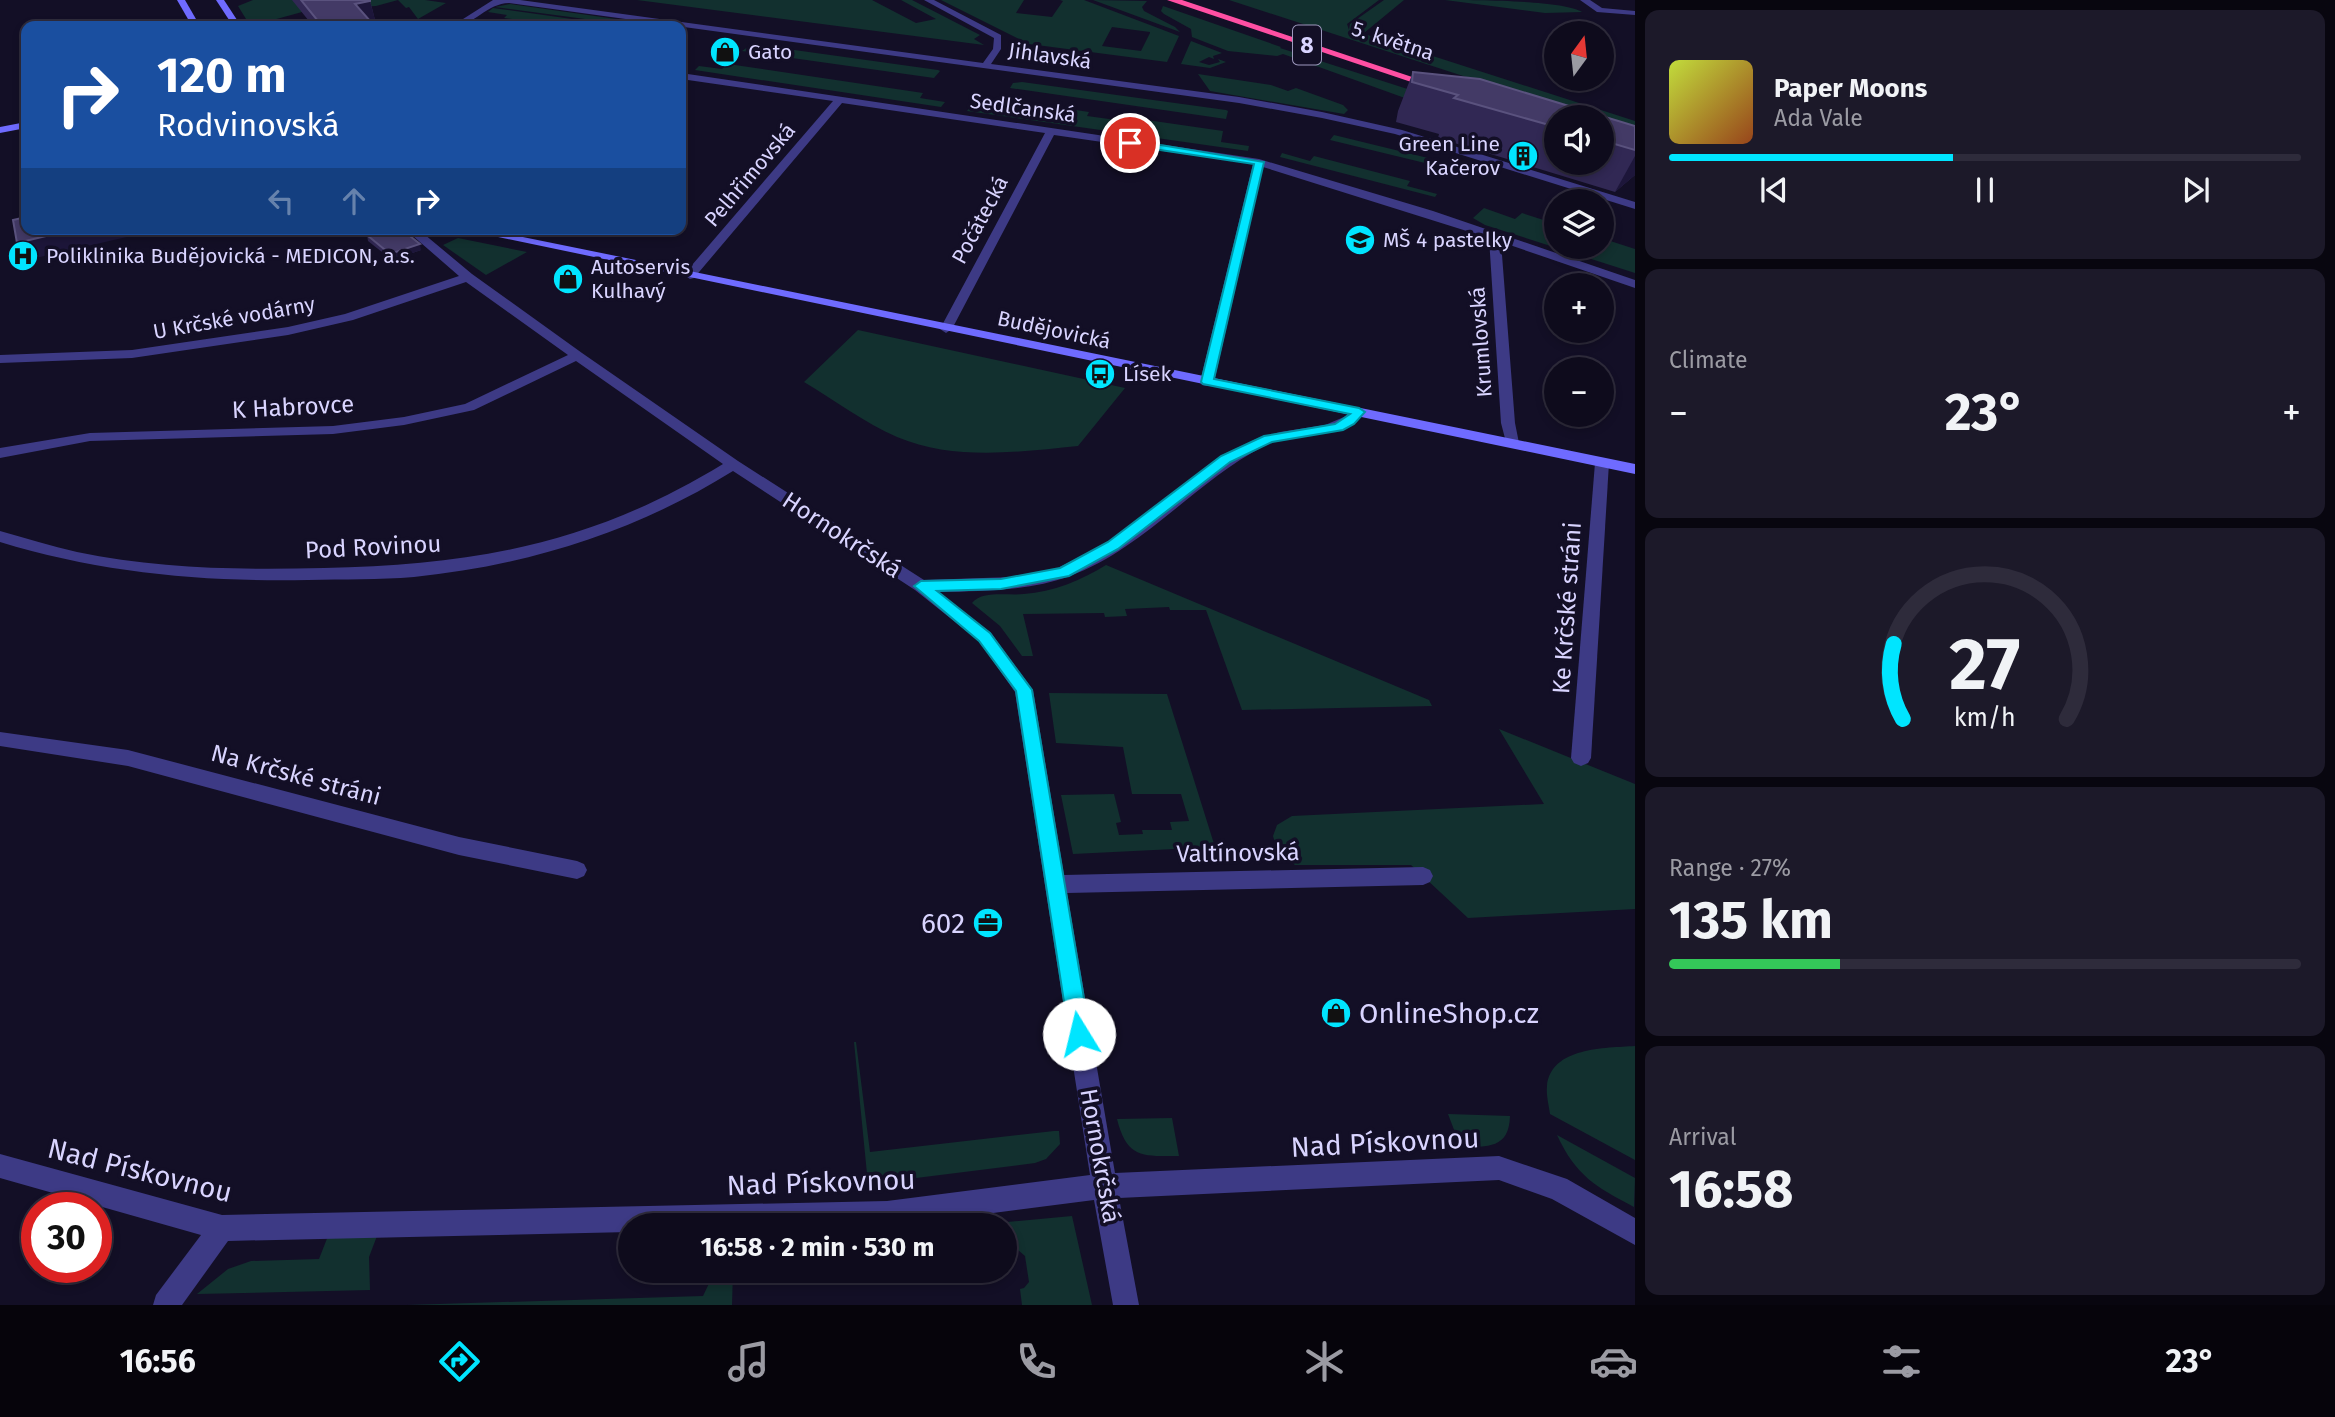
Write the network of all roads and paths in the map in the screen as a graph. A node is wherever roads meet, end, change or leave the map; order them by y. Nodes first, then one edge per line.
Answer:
1 (220, 0) edge
2 (928, 0) edge
3 (1172, 0) edge
4 (1206, 0) edge
5 (1584, 0) edge
6 (509, 1) edge
7 (186, 3) edge
8 (1635, 13) edge
9 (194, 21) edge
10 (234, 21) edge
11 (464, 21) edge
12 (655, 21) edge
13 (686, 25) edge
14 (985, 66) junction
15 (686, 77) edge
16 (1442, 77) edge
17 (1454, 93) edge
18 (839, 100) junction
19 (21, 117) edge
20 (0, 121) edge
21 (21, 126) edge
22 (0, 130) edge
23 (1051, 131) junction
24 (1259, 162) junction
25 (1635, 206) edge
26 (418, 235) edge
27 (495, 235) edge
28 (1495, 238) junction
29 (690, 275) junction
30 (468, 277) junction
31 (1635, 284) edge
32 (946, 328) junction
33 (577, 356) junction
34 (0, 359) edge
35 (1207, 382) junction
36 (1359, 412) junction
37 (1512, 443) junction
38 (0, 453) edge
39 (1602, 463) junction
40 (733, 464) junction
41 (1635, 469) edge
42 (0, 536) edge
43 (921, 586) junction
44 (0, 739) edge
45 (1581, 758) dead end
46 (577, 870) dead end
47 (1423, 876) dead end
48 (1055, 884) junction
49 (0, 1166) edge
50 (1106, 1186) junction
51 (222, 1228) junction
52 (1635, 1232) edge
53 (166, 1305) edge
54 (1126, 1305) edge

1 - 10 street
2 - 14 street
3 - 17 highway, 5. května / 8
4 - 16 highway, 5. května / 8
5 - 8 street
6 - 11 street, Jihlavská
6 - 12 street, Jihlavská
7 - 9 street
13 - 14 street, Jihlavská
14 - 25 street, Jihlavská
15 - 18 street, Sedlčanská
18 - 23 street, Sedlčanská
18 - 29 street, Pelhřimovská
19 - 20 street
21 - 22 street
23 - 24 street, Sedlčanská
23 - 32 street, Počátecká
24 - 28 street, Sedlčanská
24 - 35 street
26 - 30 street, Hornokrčská
27 - 29 street, Budějovická
28 - 31 street, Sedlčanská
28 - 37 street, Krumlovská
29 - 32 street, Budějovická
30 - 33 street, Hornokrčská
30 - 34 street, U Krčské vodárny
32 - 35 street, Budějovická
33 - 38 street, K Habrovce
33 - 40 street, Hornokrčská
35 - 36 street, Budějovická
36 - 37 street, Budějovická
36 - 43 street
37 - 39 street, Budějovická
39 - 41 street, Budějovická
39 - 45 street, Ke Krčské stráni
40 - 42 street, Pod Rovinou
40 - 43 street, Hornokrčská
43 - 48 street, Hornokrčská
44 - 46 street, Na Krčské stráni
47 - 48 street, Valtínovská
48 - 50 street, Hornokrčská
49 - 51 street, Nad Pískovnou
50 - 51 street, Nad Pískovnou
50 - 52 street, Nad Pískovnou
50 - 54 street, Hornokrčská
51 - 53 street

